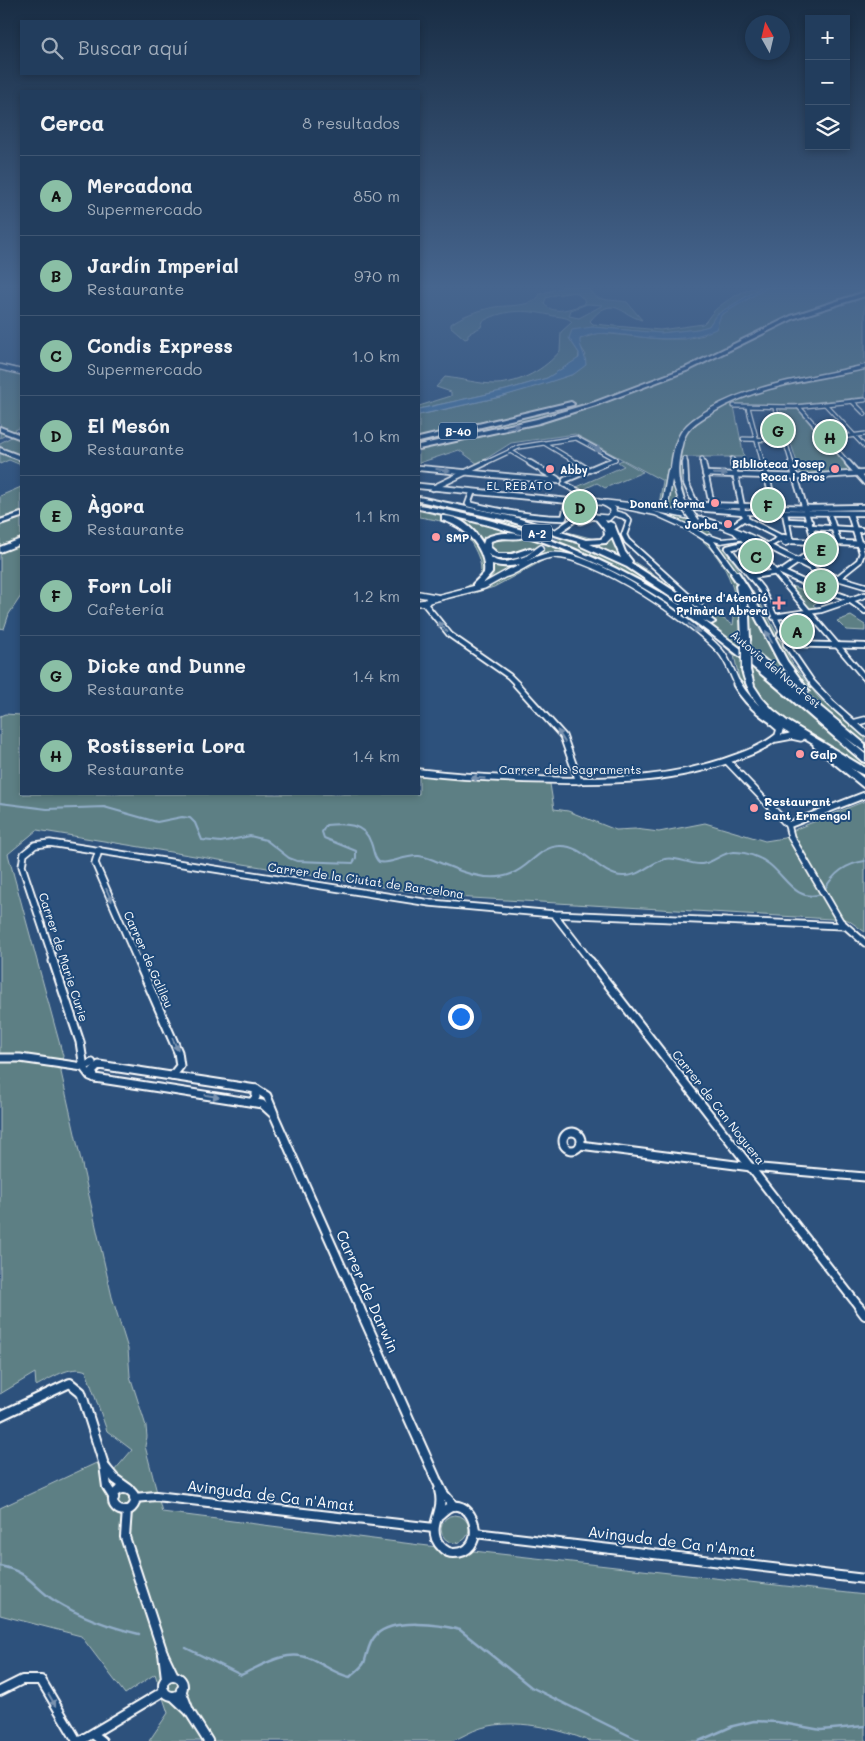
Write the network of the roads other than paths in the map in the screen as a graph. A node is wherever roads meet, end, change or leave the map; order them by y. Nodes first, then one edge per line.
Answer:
1 (5, 368) edge
2 (675, 368) edge
3 (685, 368) edge
4 (864, 368) edge
5 (20, 372) edge
6 (865, 400) edge
7 (852, 401) junction
8 (826, 404) junction
9 (734, 406) dead end
10 (748, 407) junction
11 (799, 407) junction
12 (775, 408) junction
13 (865, 414) edge
14 (0, 428) edge
15 (865, 434) edge
16 (854, 436) junction
17 (20, 437) edge
18 (743, 439) dead end
19 (827, 439) junction
20 (420, 440) edge
21 (756, 440) junction
22 (786, 440) junction
23 (544, 443) junction
24 (0, 445) edge
25 (420, 446) edge
26 (865, 447) edge
27 (0, 450) edge
28 (510, 451) junction
29 (20, 454) edge
30 (685, 458) dead end
31 (702, 459) dead end
32 (732, 459) dead end
33 (674, 463) junction
34 (420, 468) edge
35 (588, 470) junction
36 (467, 473) junction
37 (865, 473) edge
38 (705, 474) junction
39 (858, 474) junction
40 (736, 475) junction
41 (766, 476) junction
42 (797, 476) junction
43 (559, 481) junction
44 (565, 482) junction
45 (865, 482) edge
46 (420, 486) edge
47 (433, 488) junction
48 (472, 492) junction
49 (584, 495) junction
50 (420, 499) edge
51 (568, 501) junction
52 (420, 502) edge
53 (590, 502) junction
54 (598, 502) junction
55 (606, 503) junction
56 (628, 505) junction
57 (712, 505) junction
58 (420, 507) edge
59 (695, 507) junction
60 (775, 507) junction
61 (865, 507) edge
62 (666, 508) junction
63 (806, 508) junction
64 (655, 509) joint
65 (742, 509) junction
66 (587, 510) junction
67 (420, 512) edge
68 (614, 513) junction
69 (785, 513) junction
70 (808, 513) junction
71 (865, 513) edge
72 (850, 514) junction
73 (20, 515) edge
74 (442, 516) junction
75 (596, 517) junction
76 (830, 517) dead end
77 (505, 518) junction
78 (743, 520) junction
79 (787, 521) junction
80 (0, 522) edge
81 (811, 525) junction
82 (731, 527) junction
83 (834, 528) junction
84 (855, 529) junction
85 (864, 530) edge
86 (707, 536) junction
87 (526, 538) junction
88 (781, 538) junction
89 (745, 539) junction
90 (791, 540) junction
91 (838, 541) dead end
92 (20, 542) edge
93 (815, 542) junction
94 (713, 543) junction
95 (785, 543) junction
96 (863, 544) edge
97 (767, 546) junction
98 (536, 548) junction
99 (0, 550) edge
100 (720, 552) junction
101 (486, 558) junction
102 (526, 558) junction
103 (577, 559) junction
104 (798, 561) junction
105 (511, 565) junction
106 (768, 566) junction
107 (774, 572) junction
108 (782, 572) junction
109 (507, 574) junction
110 (735, 574) junction
111 (752, 576) junction
112 (839, 578) junction
113 (653, 579) junction
114 (476, 586) junction
115 (865, 586) edge
116 (824, 589) junction
117 (462, 592) junction
118 (865, 595) edge
119 (425, 600) edge
120 (851, 601) junction
121 (700, 610) junction
122 (865, 611) edge
123 (810, 614) junction
124 (774, 617) junction
125 (786, 644) junction
126 (838, 646) junction
127 (865, 646) edge
128 (865, 678) edge
129 (759, 711) junction
130 (829, 718) junction
131 (865, 720) edge
132 (853, 723) junction
133 (865, 732) edge
134 (804, 738) junction
135 (774, 740) junction
136 (818, 746) junction
137 (865, 750) edge
138 (843, 758) junction
139 (865, 759) edge
140 (728, 762) junction
141 (420, 772) edge
142 (865, 772) edge
143 (579, 781) junction
144 (865, 784) edge
145 (865, 795) edge
146 (788, 825) junction
147 (99, 850) junction
148 (22, 866) joint
149 (554, 914) junction
150 (844, 926) junction
151 (865, 942) edge
152 (83, 1055) junction
153 (0, 1058) edge
154 (96, 1064) junction
155 (83, 1067) junction
156 (172, 1076) junction
157 (95, 1078) junction
158 (256, 1089) junction
159 (252, 1102) junction
160 (274, 1115) junction
161 (580, 1145) dead end
162 (752, 1167) junction
163 (865, 1178) edge
164 (865, 1315) edge
165 (0, 1416) edge
166 (104, 1465) junction
167 (436, 1479) junction
168 (129, 1489) junction
169 (114, 1498) junction
170 (134, 1498) junction
171 (454, 1506) junction
172 (124, 1511) junction
173 (439, 1515) junction
174 (434, 1528) junction
175 (476, 1533) junction
176 (865, 1579) edge
177 (170, 1676) junction
178 (181, 1690) junction
179 (0, 1691) edge
180 (164, 1692) junction
181 (174, 1697) junction
182 (189, 1711) junction
183 (93, 1734) junction
184 (78, 1741) edge
185 (102, 1741) edge
186 (208, 1741) edge

1 - 5 main road
2 - 20 highway, B-40
25 -> 3 highway, B-40
4 - 33 highway
6 - 7 street
7 - 8 street
7 - 13 street
8 - 11 street
8 - 16 street
9 - 10 street
10 - 12 street
10 - 21 street
11 - 12 street
11 - 19 street
12 - 22 street
14 - 17 highway
15 - 16 street
16 - 19 street
16 - 26 street
18 - 21 street
19 - 39 street
21 - 22 street
21 - 41 street
22 - 42 street
23 - 28 street
23 - 35 street
23 -> 35 street
24 - 29 highway
27 - 29 highway
28 - 36 street
28 - 43 street
30 - 59 street
31 - 38 street
32 - 40 street
33 - 62 highway
33 - 86 highway, bridge
34 -> 36 street
35 - 44 street
36 - 43 street
36 - 47 street
37 - 39 street
38 -> 40 street
38 - 57 street
39 - 42 street
39 - 45 street
40 - 41 street
40 - 65 street
41 - 42 street
41 - 60 street
42 - 63 street
43 - 44 street
44 - 49 street
46 - 47 street
47 - 48 street
48 - 51 street
48 - 51 street
49 - 53 street
49 - 54 street
50 - 77 highway
51 - 53 street
51 - 66 street
52 - 121 highway, Autovia del Nord-est / A-2
53 - 54 street
53 - 66 street
54 - 55 street
55 - 56 street
55 - 68 street
56 - 64 street
56 - 68 street
57 - 59 street
57 - 65 street
58 - 139 highway, Autovia del Nord-est / A-2
59 - 65 street
59 - 82 street
60 - 63 street
60 - 65 street
61 - 63 street
62 - 64 highway
62 - 89 street
63 - 70 street
65 - 69 street
65 - 78 street
65 - 78 street
66 - 75 street
66 - 75 street
67 - 74 highway
68 - 75 street
68 - 94 highway
68 - 113 highway
68 - 121 street
69 - 70 street
69 - 79 street
70 - 72 street
70 - 81 street
71 - 72 street
72 - 84 street
73 - 80 highway
74 - 87 highway
74 - 101 highway
75 - 77 highway
76 - 83 street
77 - 113 highway
78 - 82 street
78 - 88 street
79 - 81 street
79 - 90 street
81 - 83 street
81 - 93 street
82 - 89 street
83 - 84 street
83 - 91 street
84 - 85 street
84 - 96 street
86 - 89 highway
86 - 94 highway
87 - 98 highway
87 - 103 highway
88 - 90 street
88 - 95 street
88 - 97 street
89 - 97 street
89 - 100 highway
89 - 106 street
89 - 111 street
90 - 93 street
90 - 95 street
92 - 99 highway
93 - 96 street
93 - 104 street
94 - 100 highway
95 - 97 street
96 - 112 street
97 - 104 street
98 - 102 street
98 - 105 street
100 - 110 highway
101 - 105 highway
101 - 114 highway
102 - 105 highway
102 - 109 street
103 - 109 street
103 -> 129 street
104 - 108 street
104 - 112 street
105 - 114 street
106 - 107 street
106 - 108 street
107 - 108 street
107 - 111 street
107 - 123 street
108 - 116 street
109 - 117 street
130 -> 110 highway
110 - 138 highway, bridge
111 - 124 street
112 - 115 street
112 - 116 street
113 - 121 highway
114 - 117 street
116 - 120 street
117 - 119 street
118 - 120 street
143 -> 119 street
120 - 122 street
120 - 123 street
121 - 130 highway, Autovia del Nord-est / A-2
123 - 124 street
123 - 126 street
124 - 125 street
125 - 126 street
125 - 132 street
126 - 127 street
126 - 128 street
129 - 134 street
129 - 135 street
130 - 137 highway, Autovia del Nord-est / A-2
131 - 132 street
132 - 133 street
134 - 135 street, Carrer dels Sagraments
134 - 136 street
135 - 140 street, Carrer dels Sagraments
136 - 138 highway
136 - 144 street
138 - 142 highway
140 - 143 street, Carrer dels Sagraments
140 - 146 street
143 -> 141 street, Carrer dels Sagraments
145 - 146 street
146 - 150 street
147 - 148 street, Carrer de la Ciutat de Barcelona
147 - 149 street, Carrer de la Ciutat de Barcelona
147 -> 156 street, Carrer de Galileu
148 - 152 street, Carrer de Marie Curie
149 - 150 street, Carrer de la Ciutat de Barcelona
149 - 162 street, Carrer de Can Noguera
150 - 151 street
152 - 154 street
152 - 155 street, Carrer de Marie Curie
153 - 155 street
154 - 155 street
154 - 156 street
154 - 157 street
155 - 157 street
156 - 158 street
157 -> 159 street
158 - 159 street
158 - 160 street, Carrer de Darwin
159 - 160 street
160 - 167 street, Carrer de Darwin
161 - 162 street
162 - 163 street
162 - 164 street, Carrer de Can Noguera
165 - 166 street
166 - 168 street
166 - 169 street
167 - 171 street, Carrer de Darwin
167 - 173 street, Carrer de Darwin
168 - 169 street
168 - 170 street
169 - 172 street
170 - 172 street
170 - 174 street, Avinguda de Ca n'Amat
171 - 173 street
171 - 175 street
172 - 177 street
173 - 174 street
174 - 175 street
175 - 176 street, Avinguda de Ca n'Amat
177 - 178 street
177 - 180 street
178 - 181 street
178 - 182 street
179 -> 184 street
180 - 181 street
180 - 183 street
181 - 182 street
182 - 186 street
183 - 184 street
183 - 185 street

